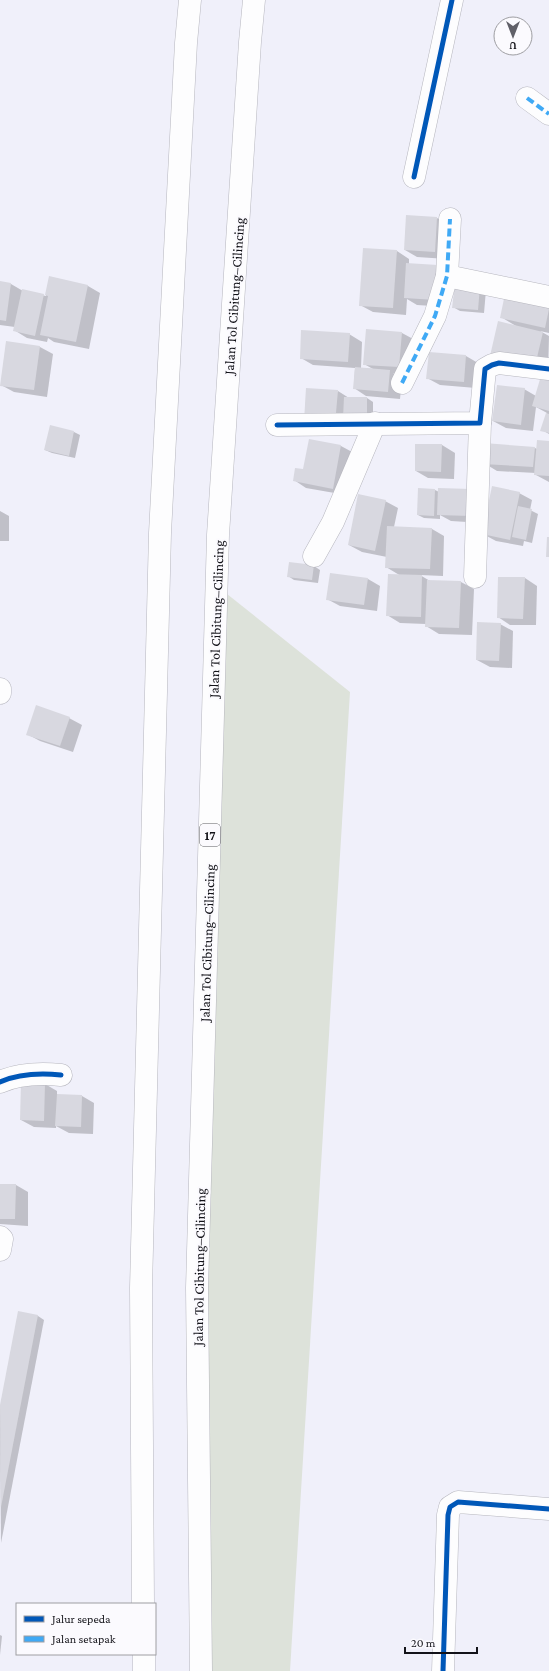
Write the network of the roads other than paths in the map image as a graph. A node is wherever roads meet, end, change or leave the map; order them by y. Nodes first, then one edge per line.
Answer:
1 (190, 0) edge
2 (254, 0) edge
3 (452, 0) edge
4 (527, 98) dead end
5 (549, 114) edge
6 (414, 177) dead end
7 (450, 219) dead end
8 (447, 276) junction
9 (549, 297) edge
10 (549, 369) edge
11 (402, 383) dead end
12 (375, 423) junction
13 (480, 423) junction
14 (278, 425) dead end
15 (314, 556) dead end
16 (475, 577) dead end
17 (0, 689) edge
18 (0, 693) edge
19 (61, 1075) dead end
20 (0, 1082) edge
21 (0, 1237) edge
22 (0, 1250) edge
23 (549, 1509) edge
24 (144, 1603) edge
25 (144, 1655) edge
26 (144, 1671) edge
27 (201, 1671) edge
28 (443, 1671) edge

1 - 24 main road
2 - 27 main road, Jalan Tol Cibitung–Cilincing / 17
3 - 6 main road
4 - 5 main road
7 - 8 main road
8 - 9 main road
8 - 11 main road
10 - 13 main road
12 - 13 main road
12 - 14 main road
12 - 15 main road
13 - 16 main road
17 - 18 main road
19 - 20 main road
21 - 22 main road
23 - 28 main road
25 - 26 main road

